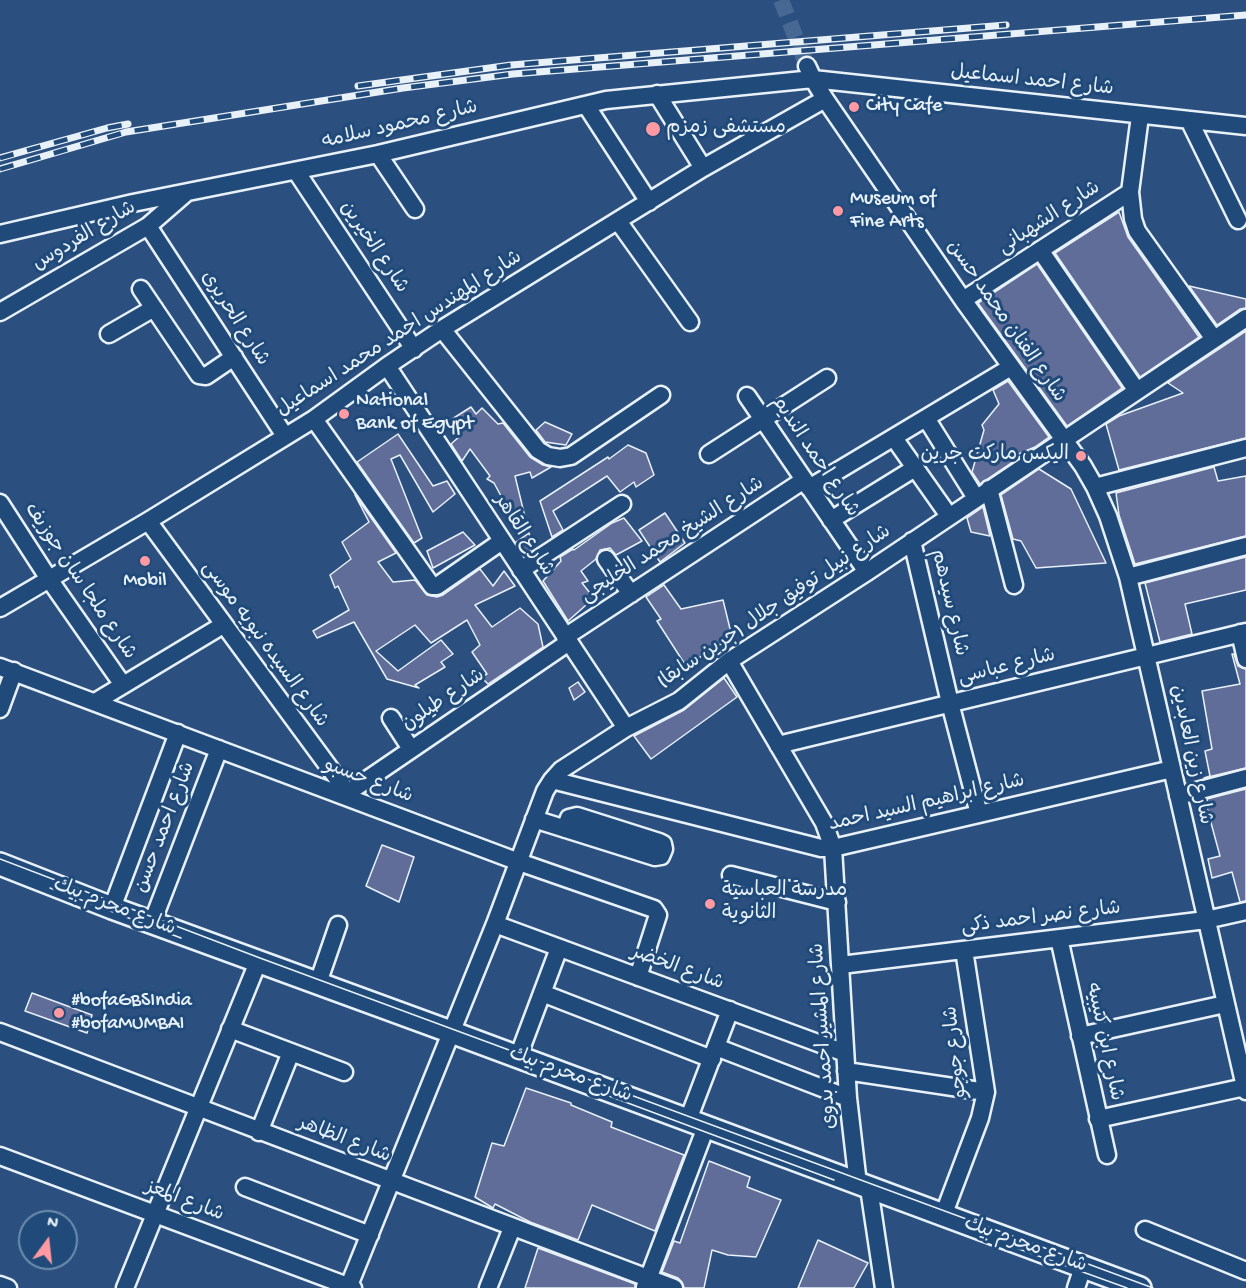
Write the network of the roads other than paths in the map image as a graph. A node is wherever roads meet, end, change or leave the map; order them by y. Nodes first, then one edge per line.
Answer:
1 (810, 72) junction
2 (657, 94) junction
3 (825, 99) junction
4 (586, 105) junction
5 (1140, 116) junction
6 (1189, 120) junction
7 (1246, 126) edge
8 (378, 154) junction
9 (703, 168) junction
10 (296, 171) junction
11 (188, 192) junction
12 (1130, 192) junction
13 (649, 202) junction
14 (415, 208) dead end
15 (1239, 220) dead end
16 (618, 221) junction
17 (148, 226) junction
18 (0, 234) edge
19 (1040, 250) junction
20 (141, 289) dead end
21 (963, 300) junction
22 (154, 308) junction
23 (0, 312) edge
24 (1246, 318) edge
25 (690, 322) dead end
26 (442, 329) junction
27 (109, 334) dead end
28 (1214, 339) junction
29 (414, 349) junction
30 (234, 357) junction
31 (387, 366) junction
32 (1011, 367) junction
33 (827, 378) dead end
34 (1137, 391) junction
35 (661, 395) dead end
36 (747, 396) dead end
37 (927, 418) junction
38 (314, 419) junction
39 (763, 419) junction
40 (285, 436) junction
41 (894, 438) junction
42 (1062, 440) junction
43 (1246, 448) edge
44 (709, 454) dead end
45 (915, 468) junction
46 (807, 484) junction
47 (1095, 487) junction
48 (983, 493) junction
49 (0, 503) edge
50 (622, 504) dead end
51 (949, 516) junction
52 (831, 520) junction
53 (148, 521) junction
54 (502, 541) junction
55 (912, 541) junction
56 (1246, 546) edge
57 (606, 559) dead end
58 (521, 570) junction
59 (867, 572) junction
60 (1128, 577) junction
61 (49, 579) junction
62 (1014, 585) dead end
63 (631, 594) junction
64 (0, 608) edge
65 (223, 625) junction
66 (1243, 633) edge
67 (567, 640) junction
68 (1147, 656) junction
69 (1246, 659) edge
70 (729, 661) junction
71 (7, 669) edge
72 (123, 685) junction
73 (95, 702) junction
74 (950, 703) junction
75 (0, 709) edge
76 (392, 718) dead end
77 (626, 728) junction
78 (178, 733) junction
79 (778, 745) junction
80 (219, 749) junction
81 (411, 749) junction
82 (1172, 769) junction
83 (1246, 778) edge
84 (552, 780) junction
85 (345, 794) junction
86 (1178, 796) junction
87 (980, 814) junction
88 (534, 819) junction
89 (565, 829) junction
90 (833, 848) junction
91 (519, 862) junction
92 (0, 864) edge
93 (731, 875) dead end
94 (837, 902) junction
95 (112, 908) junction
96 (1246, 912) edge
97 (1206, 920) junction
98 (152, 923) junction
99 (495, 924) junction
100 (338, 925) dead end
101 (1059, 938) junction
102 (559, 948) junction
103 (964, 950) junction
104 (258, 962) junction
105 (841, 965) junction
106 (638, 977) junction
107 (318, 983) junction
108 (542, 993) junction
109 (1225, 1004) junction
110 (730, 1010) junction
111 (230, 1029) junction
112 (0, 1032) edge
113 (451, 1032) junction
114 (1080, 1036) junction
115 (291, 1052) junction
116 (714, 1053) junction
117 (845, 1053) junction
118 (518, 1057) junction
119 (1243, 1063) edge
120 (846, 1071) junction
121 (344, 1072) dead end
122 (1245, 1089) edge
123 (986, 1092) junction
124 (848, 1098) junction
125 (198, 1108) junction
126 (1098, 1119) junction
127 (697, 1124) junction
128 (259, 1132) junction
129 (1107, 1155) dead end
130 (0, 1156) edge
131 (391, 1182) junction
132 (863, 1186) junction
133 (245, 1187) dead end
134 (155, 1214) junction
135 (943, 1216) junction
136 (512, 1228) junction
137 (1145, 1230) dead end
138 (370, 1235) junction
139 (1083, 1267) junction
140 (1246, 1271) edge
141 (647, 1283) edge
142 (0, 1285) edge
143 (8, 1288) edge
144 (125, 1288) edge
145 (350, 1288) edge
146 (488, 1288) edge
147 (674, 1288) edge
148 (884, 1288) edge
149 (1076, 1288) edge
150 (1140, 1288) edge

1 - 2 street, شارع محمود سلامه
1 - 3 street, شارع الفنان محمد حسن
1 - 5 street, شارع احمد اسماعيل
2 - 4 street, شارع محمود سلامه
2 - 9 street
3 - 9 street, شارع المهندس احمد محمد اسماعيل
3 - 21 street, شارع الفنان محمد حسن
4 - 8 street, شارع محمود سلامه
4 - 13 street
5 - 6 street, شارع احمد اسماعيل
5 - 12 street
6 - 7 street, شارع احمد اسماعيل
6 - 15 street
8 - 10 street, شارع محمود سلامه
8 - 14 street
9 - 13 street, شارع المهندس احمد محمد اسماعيل
10 - 11 street, شارع محمود سلامه
10 - 29 street, شارع الخيرين
11 - 17 street, شارع الفردوس
11 - 18 street, شارع محمود سلامه
12 - 19 street, شارع الشهبانى
12 - 28 street
13 - 16 street, شارع المهندس احمد محمد اسماعيل
16 - 25 street
16 - 26 street, شارع المهندس احمد محمد اسماعيل
17 - 23 street, شارع الفردوس
17 - 30 street, شارع الحريرى
19 - 21 street, شارع الشهبانى
19 - 34 street
20 - 22 street
21 - 32 street, شارع الفنان محمد حسن
22 - 27 street
22 - 30 street
24 - 28 street, شارع نبيل توفيق جلال (جرين سابقا)
26 - 29 street, شارع المهندس احمد محمد اسماعيل
26 - 35 street
28 - 34 street, شارع نبيل توفيق جلال (جرين سابقا)
29 - 31 street, شارع المهندس احمد محمد اسماعيل
30 - 40 street, شارع الحريرى
31 - 38 street, شارع المهندس احمد محمد اسماعيل
31 - 54 street, شارع القاهر
32 - 37 street, شارع الشيخ محمد الخليجى
32 - 42 street, شارع الفنان محمد حسن
33 - 39 street
34 - 42 street, شارع نبيل توفيق جلال (جرين سابقا)
36 - 39 street, شارع احمد النديم
37 - 41 street, شارع الشيخ محمد الخليجى
37 - 48 street
38 - 40 street, شارع المهندس احمد محمد اسماعيل
38 - 54 street
39 - 44 street
39 - 46 street, شارع احمد النديم
40 - 53 street, شارع المهندس احمد محمد اسماعيل
41 - 45 street
41 - 46 street, شارع الشيخ محمد الخليجى
42 - 47 street, شارع زين العابدين
42 - 48 street, شارع نبيل توفيق جلال (جرين سابقا)
43 - 47 street
45 - 51 street
45 - 52 street
46 - 52 street, شارع احمد النديم
46 - 63 street, شارع الشيخ محمد الخليجى
47 - 60 street, شارع زين العابدين
48 - 51 street, شارع نبيل توفيق جلال (جرين سابقا)
48 - 62 street
49 - 61 street, شارع ملجا سان جوزيف
50 - 58 street
51 - 55 street, شارع نبيل توفيق جلال (جرين سابقا)
52 - 59 street, شارع احمد النديم
53 - 61 street, شارع المهندس احمد محمد اسماعيل
53 - 65 street, شارع السيده نبويه موسى
54 - 58 street, شارع القاهر
55 - 59 street, شارع نبيل توفيق جلال (جرين سابقا)
55 - 74 street, شارع سيدهم
56 - 60 street
57 - 63 street
58 - 67 street, شارع القاهر
59 - 70 street, شارع نبيل توفيق جلال (جرين سابقا)
60 - 68 street, شارع زين العابدين
61 - 64 street, شارع المهندس احمد محمد اسماعيل
61 - 72 street, شارع ملجا سان جوزيف
63 - 67 street, شارع الشيخ محمد الخليجى
65 - 72 street
65 - 85 street, شارع السيده نبويه موسى
66 - 68 street, شارع عباسى
66 - 69 street
67 - 77 street, شارع القاهر
67 - 81 street, شارع طيلون
68 - 74 street, شارع عباسى
68 - 82 street, شارع زين العابدين
70 - 77 street, شارع نبيل توفيق جلال (جرين سابقا)
70 - 79 street, شارع المشير احمد بدوى
71 - 73 street, شارع حسبو
71 - 75 street
72 - 73 street
73 - 78 street, شارع حسبو
74 - 79 street, شارع عباسى
74 - 87 street, شارع سيدهم
76 - 81 street
77 - 84 street, شارع نبيل توفيق جلال (جرين سابقا)
78 - 80 street, شارع حسبو
78 - 95 street
79 - 90 street, شارع المشير احمد بدوى
80 - 85 street, شارع حسبو
80 - 98 street, شارع احمد حسن
81 - 85 street, شارع طيلون
82 - 86 street, شارع زين العابدين
82 - 87 street, شارع ابراهيم السيد احمد
83 - 86 street
84 - 88 street, شارع نبيل توفيق جلال (جرين سابقا)
84 - 90 street, شارع ابراهيم السيد احمد
85 - 91 street, شارع حسبو
86 - 97 street, شارع زين العابدين
87 - 90 street, شارع ابراهيم السيد احمد
88 - 89 street
88 - 91 street, شارع نبيل توفيق جلال (جرين سابقا)
89 - 89 street
90 - 94 street, شارع المشير احمد بدوى
91 - 99 street, شارع نبيل توفيق جلال (جرين سابقا)
91 - 106 street, شارع حسبو
92 - 95 main road, شارع محرم بيك
93 - 94 street
94 - 105 street, شارع المشير احمد بدوى
95 - 98 main road, شارع محرم بيك
96 - 97 street, شارع نصر احمد ذكى
97 - 101 street, شارع نصر احمد ذكى
97 - 109 street, شارع زين العابدين
98 - 104 main road, شارع محرم بيك
99 - 102 street, شارع الخضر
99 - 113 street, شارع نبيل توفيق جلال (جرين سابقا)
100 - 107 street
101 - 103 street, شارع نصر احمد ذكى
101 - 114 street, شارع ابن كتيبيه
102 - 106 street, شارع الخضر
102 - 108 street
103 - 105 street, شارع نصر احمد ذكى
103 - 123 street, شارع جوجو
104 - 107 main road, شارع محرم بيك
104 - 111 street
105 - 117 street, شارع المشير احمد بدوى
106 - 110 street, شارع الخضر
107 - 113 main road, شارع محرم بيك
108 - 116 street
108 - 118 street
109 - 114 street
109 - 119 street, شارع زين العابدين
110 - 116 street
110 - 117 street, شارع الخضر
111 - 115 street
111 - 125 street
112 - 125 street, شارع الظاهر
113 - 118 main road, شارع محرم بيك
113 - 131 street, شارع نبيل توفيق جلال (جرين سابقا)
114 - 126 street, شارع ابن كتيبيه
115 - 121 street
115 - 128 street
116 - 124 street
116 - 127 street
117 - 120 street, شارع المشير احمد بدوى
118 - 127 main road, شارع محرم بيك
119 - 122 street, شارع زين العابدين
120 - 123 street
120 - 124 street, شارع المشير احمد بدوى
122 - 126 street
123 - 135 street, شارع جوجو
124 - 132 street, شارع المشير احمد بدوى
125 - 128 street, شارع الظاهر
125 - 134 street
126 - 129 street, شارع ابن كتيبيه
127 - 132 main road, شارع محرم بيك
127 - 141 street
128 - 131 street, شارع الظاهر
130 - 134 street, شارع المعز
131 - 136 street, شارع الظاهر
131 - 138 street, شارع نبيل توفيق جلال (جرين سابقا)
132 - 135 main road, شارع محرم بيك
132 - 148 street, شارع المشير احمد بدوى
133 - 138 street
134 - 144 street
134 - 145 street, شارع المعز
135 - 139 main road, شارع محرم بيك
136 - 141 street, شارع الظاهر
136 - 146 street
137 - 140 street
138 - 145 street, شارع نبيل توفيق جلال (جرين سابقا)
139 - 149 street
139 - 150 main road, شارع محرم بيك
141 - 147 street, شارع الظاهر
142 - 143 street

